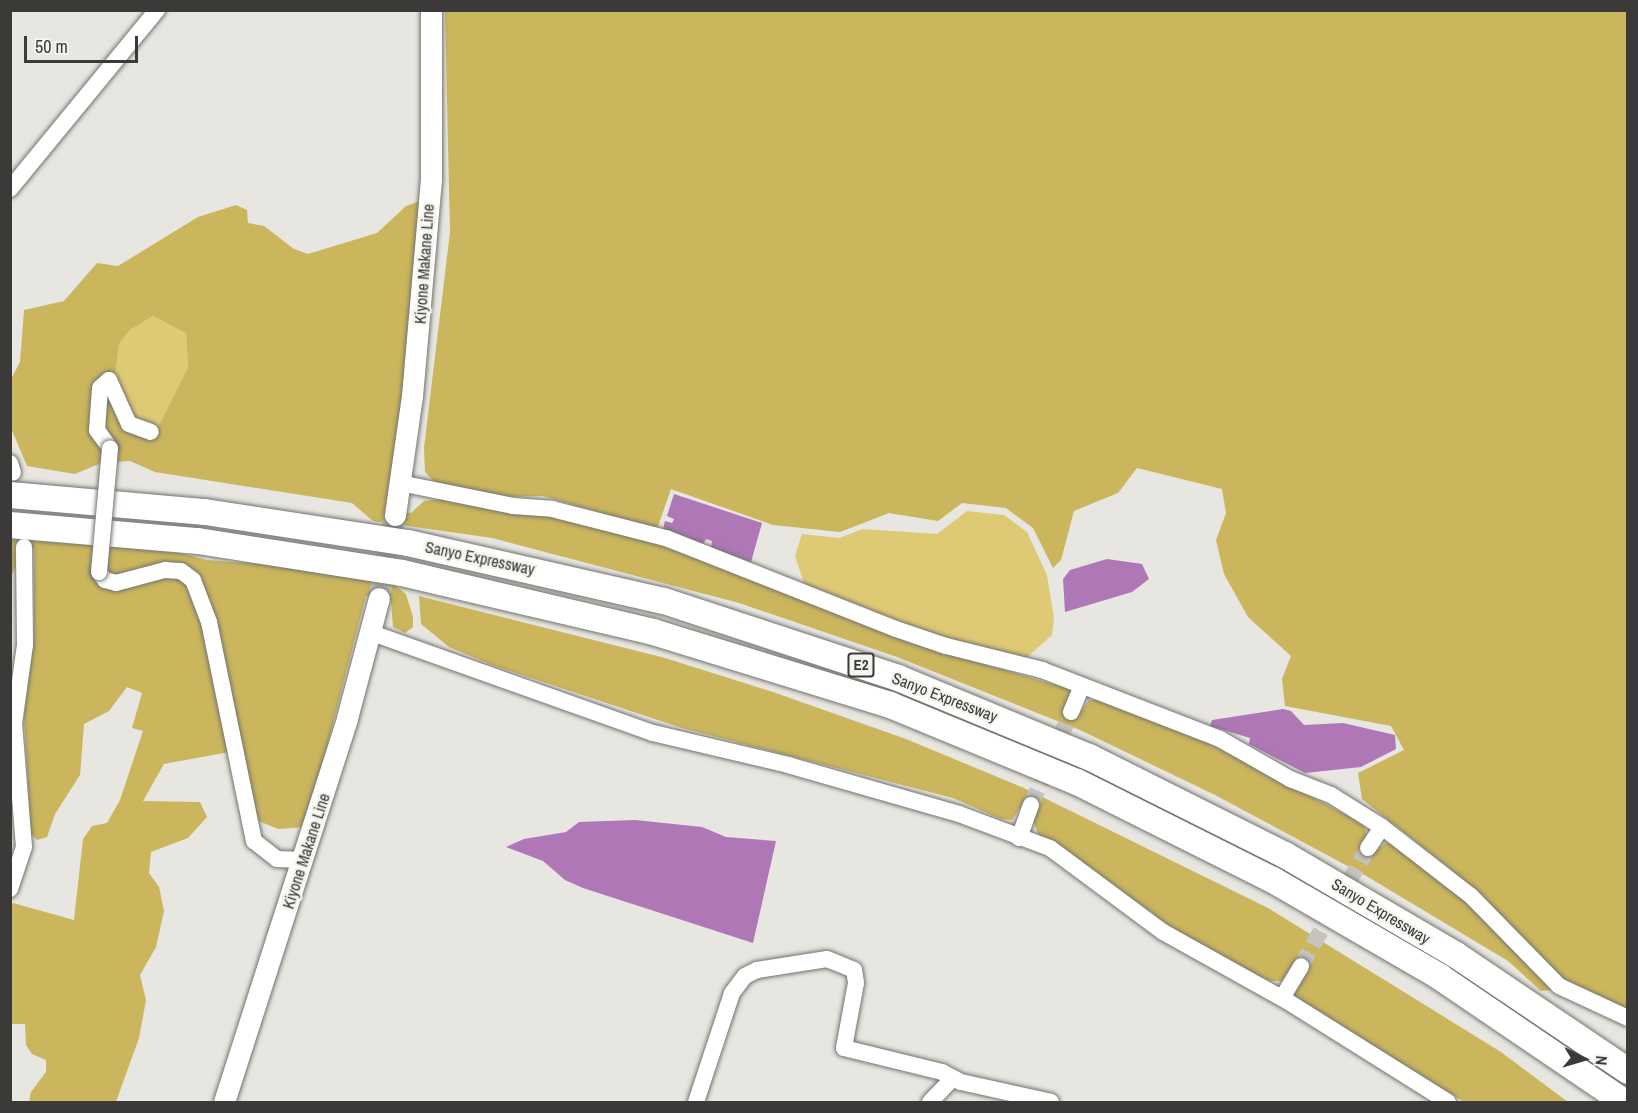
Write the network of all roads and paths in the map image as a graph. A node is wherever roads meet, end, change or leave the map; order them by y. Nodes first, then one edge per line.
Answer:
1 (157, 10) edge
2 (430, 10) edge
3 (10, 189) edge
4 (151, 432) dead end
5 (11, 477) edge
6 (400, 483) junction
7 (395, 515) tunnel mouth
8 (10, 525) edge
9 (24, 547) dead end
10 (379, 598) tunnel mouth
11 (372, 633) junction
12 (1082, 686) junction
13 (1071, 712) tunnel mouth
14 (1031, 805) tunnel mouth
15 (1382, 827) junction
16 (1019, 838) junction
17 (1368, 848) tunnel mouth
18 (303, 860) junction
19 (10, 889) edge
20 (1301, 966) tunnel mouth
21 (1282, 998) junction
22 (1628, 1018) edge
23 (1628, 1071) edge
24 (953, 1078) junction
25 (224, 1102) edge
26 (696, 1102) edge
27 (930, 1102) edge
28 (1051, 1102) edge
29 (1448, 1102) edge
30 (1624, 1102) edge

1 - 3 street
2 - 6 main road, Kiyone Makane Line
4 - 18 street, bridge
5 - 23 highway, Sanyo Expressway / E2
6 - 7 main road, Kiyone Makane Line
6 - 12 street
8 - 30 highway, Sanyo Expressway / E2
9 - 19 street
10 - 11 main road, Kiyone Makane Line
11 - 16 street
11 - 18 main road, Kiyone Makane Line
12 - 13 street
12 - 15 street
14 - 16 street
15 - 17 street
15 - 22 street
16 - 21 street
18 - 25 main road, Kiyone Makane Line
20 - 21 street
21 - 29 street
24 - 26 street
24 - 27 street
24 - 28 street

